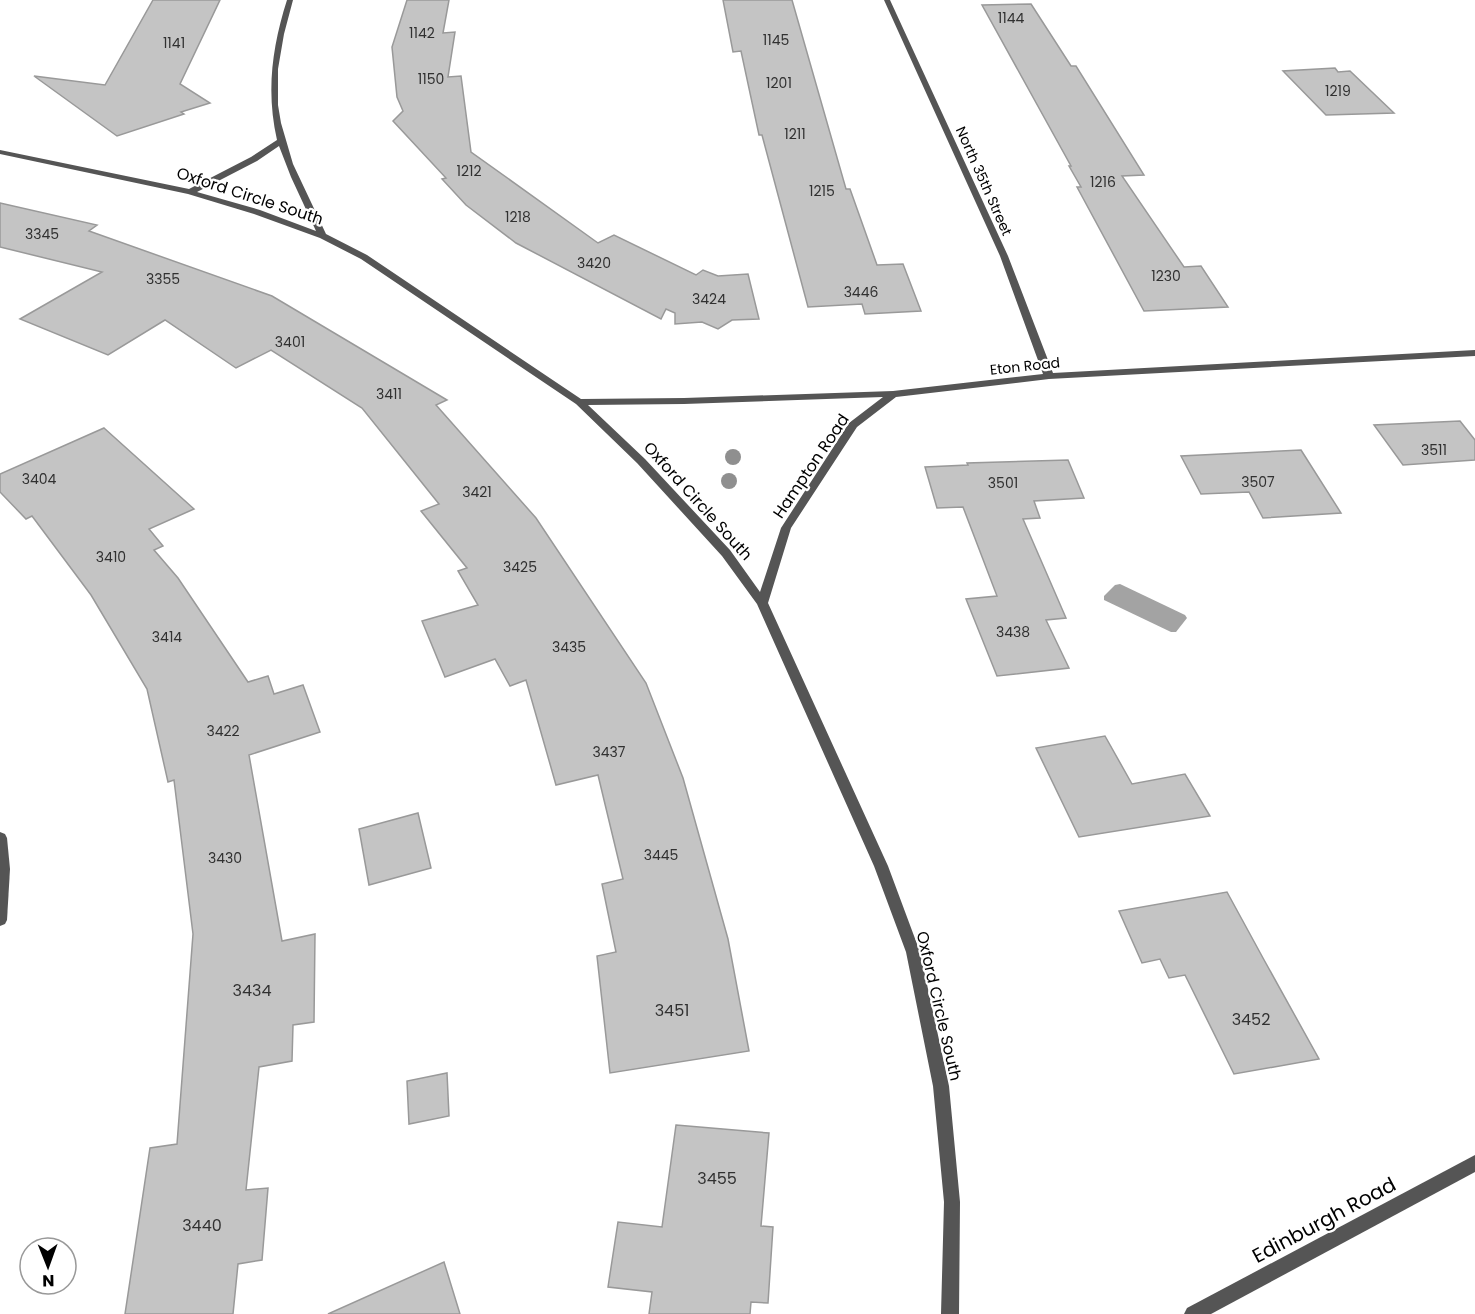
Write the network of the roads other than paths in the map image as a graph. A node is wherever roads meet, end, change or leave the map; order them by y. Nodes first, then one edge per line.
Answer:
1 (290, 0) edge
2 (887, 0) edge
3 (281, 141) junction
4 (0, 152) edge
5 (190, 192) junction
6 (323, 237) junction
7 (1475, 353) edge
8 (1049, 376) junction
9 (893, 394) junction
10 (579, 402) junction
11 (762, 603) junction
12 (0, 838) edge
13 (0, 920) edge
14 (1475, 1163) edge
15 (950, 1314) edge
16 (1192, 1314) edge

1 - 3 street
2 - 8 street, North 35th Street
3 - 5 street
3 - 6 street
4 - 5 street, Oxford Circle South
5 - 6 street, Oxford Circle South
6 - 10 street, Oxford Circle South
7 - 8 street, Eton Road
8 - 9 street, Eton Road
9 - 10 street, Eton Road
9 - 11 street, Hampton Road
10 - 11 street, Oxford Circle South
11 - 15 street, Oxford Circle South
12 - 13 street
14 - 16 street, Edinburgh Road

